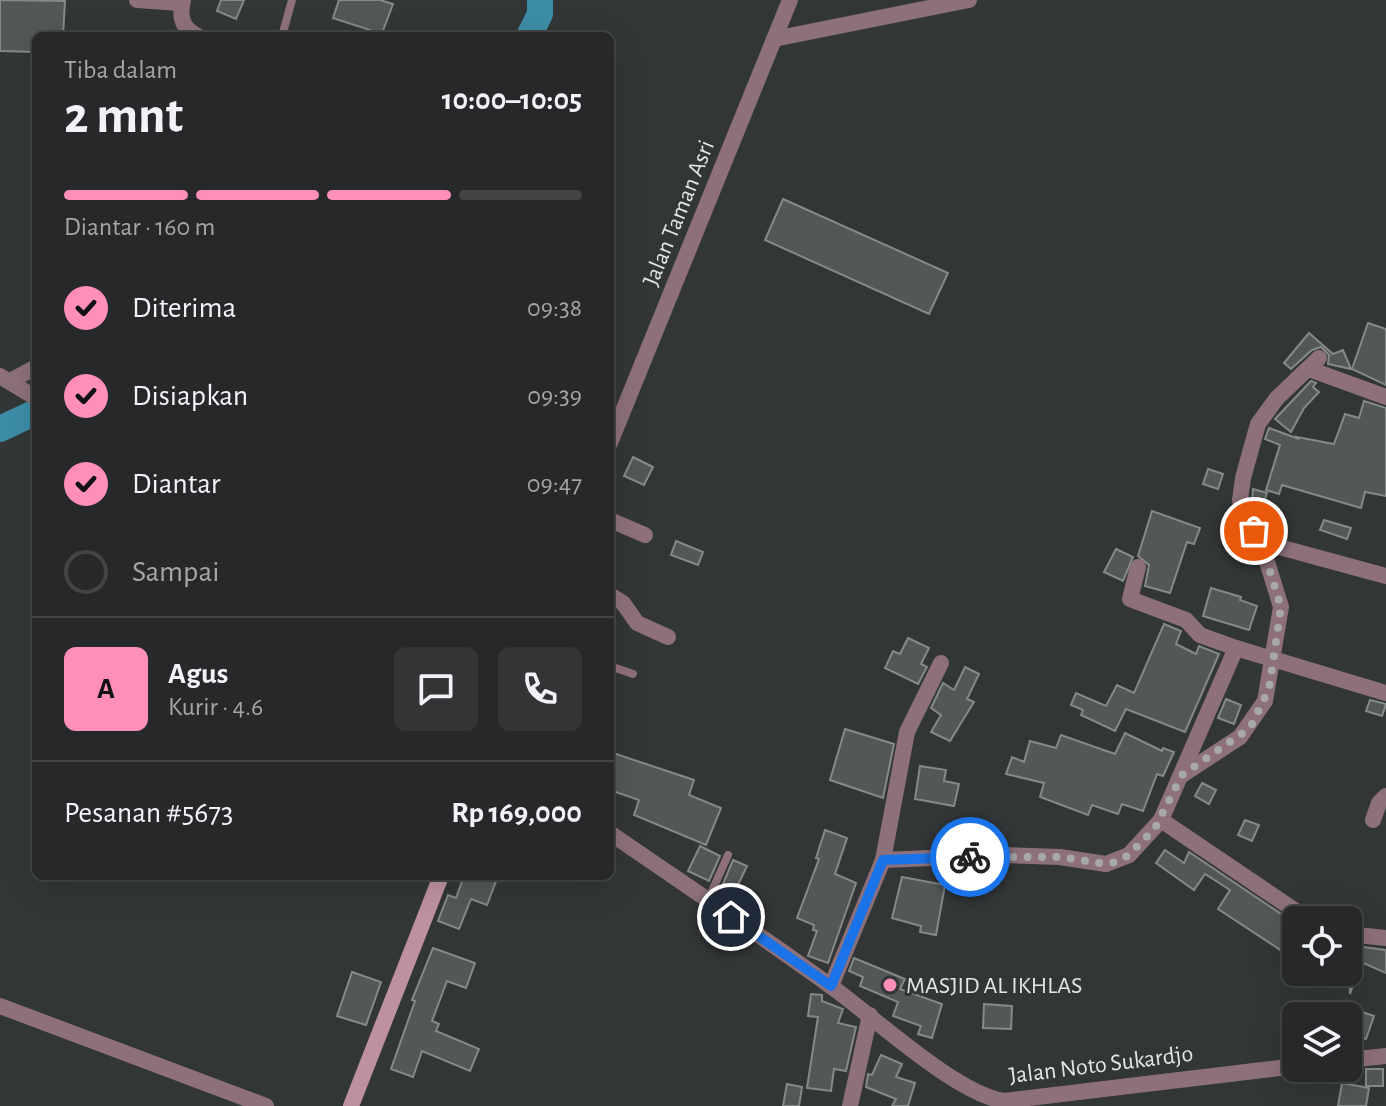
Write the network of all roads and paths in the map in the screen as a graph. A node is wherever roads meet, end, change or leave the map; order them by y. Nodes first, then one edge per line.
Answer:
1 (137, 0) edge
2 (292, 0) edge
3 (790, 0) edge
4 (969, 0) edge
5 (182, 2) edge
6 (192, 32) edge
7 (283, 32) edge
8 (774, 39) junction
9 (32, 368) edge
10 (6, 378) edge
11 (32, 395) edge
12 (1386, 397) edge
13 (614, 433) edge
14 (614, 522) edge
15 (645, 535) dead end
16 (1261, 542) junction
17 (1138, 567) dead end
18 (1386, 576) edge
19 (614, 597) edge
20 (668, 637) dead end
21 (1236, 648) junction
22 (1274, 657) junction
23 (941, 663) dead end
24 (614, 667) edge
25 (633, 674) dead end
26 (1386, 693) edge
27 (1182, 775) junction
28 (1386, 796) edge
29 (1161, 820) junction
30 (1373, 820) dead end
31 (614, 836) edge
32 (728, 855) dead end
33 (883, 860) junction
34 (439, 880) edge
35 (708, 901) junction
36 (1288, 906) edge
37 (1362, 935) edge
38 (1386, 938) edge
39 (831, 986) junction
40 (0, 1006) edge
41 (870, 1015) junction
42 (1386, 1056) edge
43 (1362, 1059) edge
44 (1282, 1068) edge
45 (266, 1106) edge
46 (351, 1106) edge
47 (850, 1106) edge

1 - 5 street
2 - 7 lane
3 - 8 street, Jalan Taman Asri
4 - 8 street
5 - 6 street
8 - 13 street, Jalan Taman Asri
9 - 10 street
10 - 11 street
12 - 16 street
14 - 15 street
16 - 18 street
16 - 22 street
17 - 21 street
19 - 20 street
21 - 22 street
21 - 27 street
22 - 26 street
22 - 27 street
23 - 33 street
24 - 25 lane
27 - 29 street
28 - 30 street
29 - 33 street
29 - 36 street
31 - 35 street, Jalan Noto Sukardjo
32 - 35 lane
33 - 39 street
34 - 46 street
35 - 39 street, Jalan Noto Sukardjo
37 - 38 street
39 - 41 street, Jalan Noto Sukardjo
40 - 45 street
41 - 44 street, Jalan Noto Sukardjo
41 - 47 street
42 - 43 street

